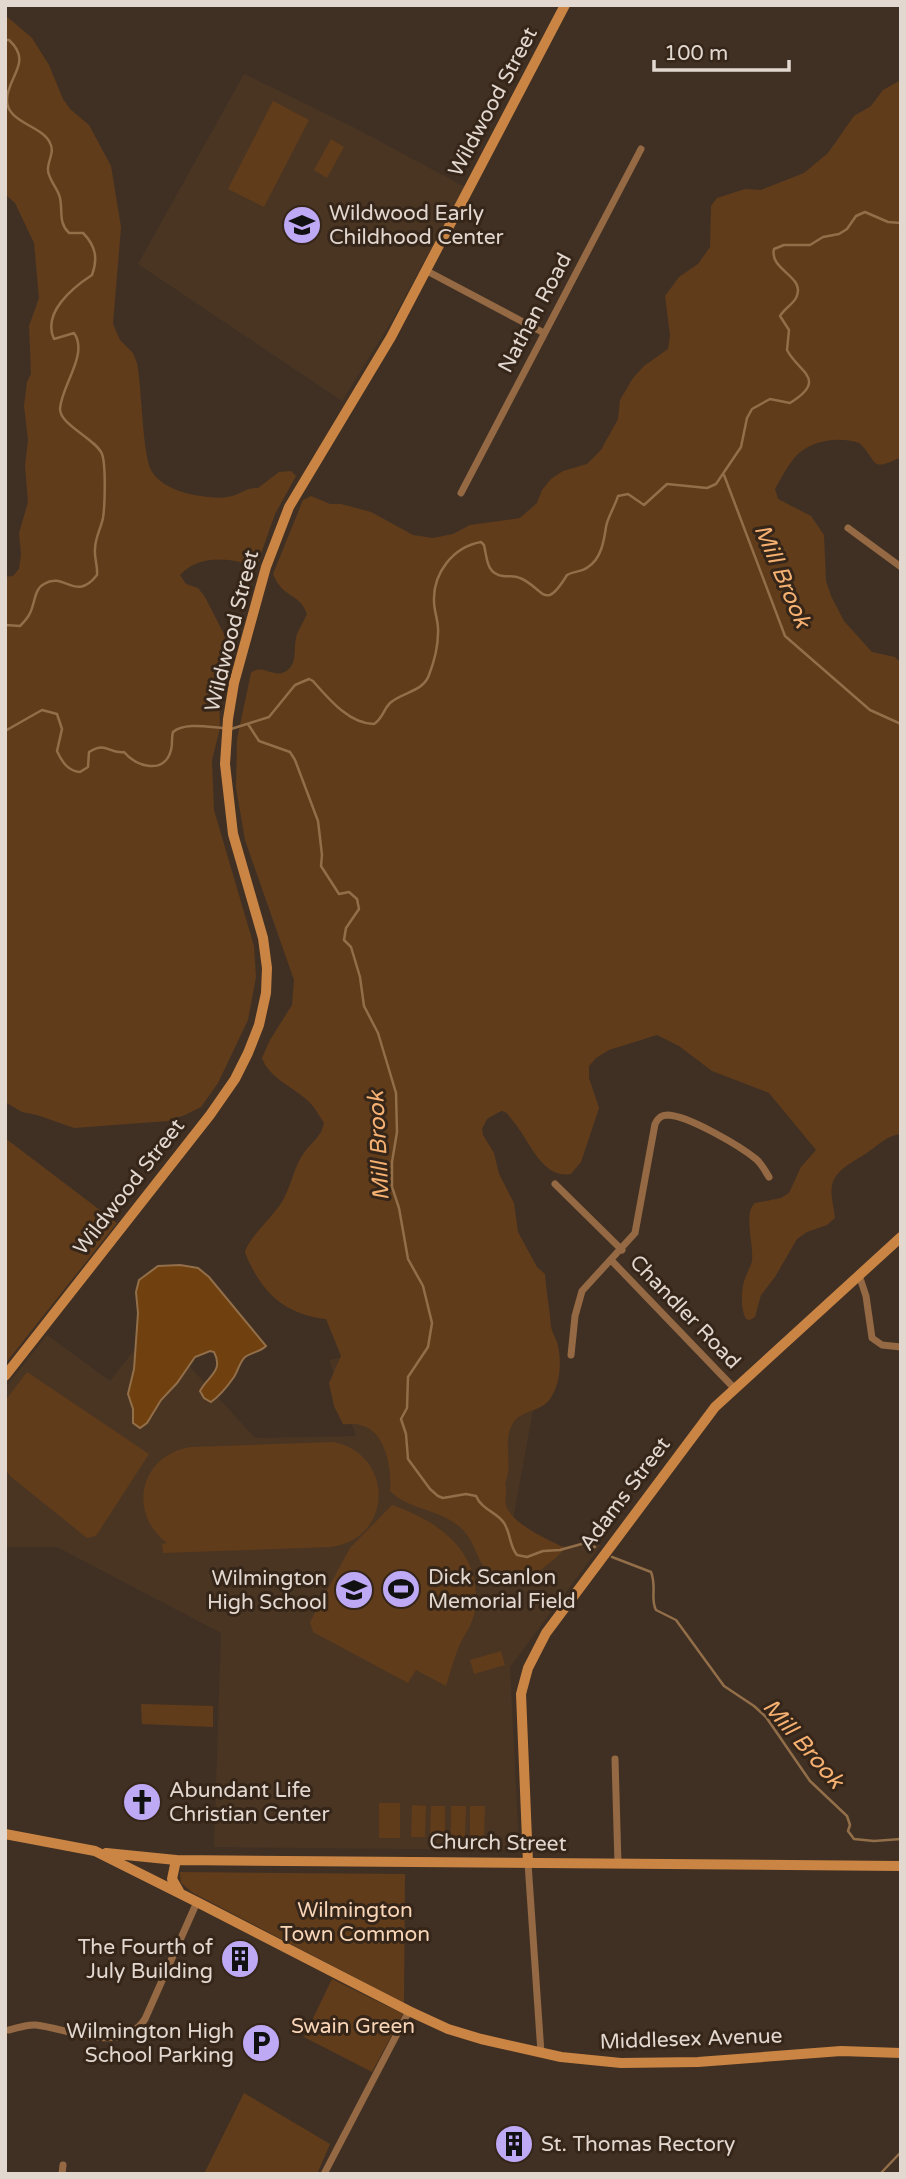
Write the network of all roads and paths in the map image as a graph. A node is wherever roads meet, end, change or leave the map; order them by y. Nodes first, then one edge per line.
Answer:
1 (565, 5) edge
2 (641, 149) dead end
3 (427, 271) junction
4 (544, 333) junction
5 (461, 493) dead end
6 (848, 528) dead end
7 (899, 563) edge
8 (769, 1177) dead end
9 (555, 1184) dead end
10 (901, 1237) edge
11 (622, 1250) junction
12 (611, 1260) junction
13 (859, 1275) junction
14 (901, 1347) edge
15 (571, 1355) dead end
16 (5, 1376) edge
17 (734, 1388) junction
18 (615, 1759) dead end
19 (5, 1834) edge
20 (94, 1852) junction
21 (176, 1860) junction
22 (528, 1863) junction
23 (618, 1864) junction
24 (901, 1866) edge
25 (182, 1895) junction
26 (197, 1902) junction
27 (408, 2011) junction
28 (9, 2030) dead end
29 (541, 2053) junction
30 (901, 2053) edge
31 (324, 2174) edge

1 - 3 street, Wildwood Street
2 - 4 street, Nathan Road
3 - 4 street
3 - 16 street, Wildwood Street
4 - 5 street, Nathan Road
6 - 7 street
8 - 11 street
9 - 11 street
10 - 13 street, Adams Street
11 - 12 street
12 - 15 street
12 - 17 street, Chandler Road
13 - 14 street
13 - 17 street, Adams Street
17 - 22 street, Adams Street
18 - 23 street
19 - 20 street, Middlesex Avenue
20 - 21 street, Church Street
20 - 25 street, Middlesex Avenue
21 - 22 street, Church Street
21 - 25 street
22 - 23 street, Church Street
22 - 29 street, Adams Street
23 - 24 street, Church Street
25 - 26 street, Middlesex Avenue
26 - 27 street, Middlesex Avenue
26 - 28 street
27 - 29 street, Middlesex Avenue
27 - 31 street
29 - 30 street, Middlesex Avenue

